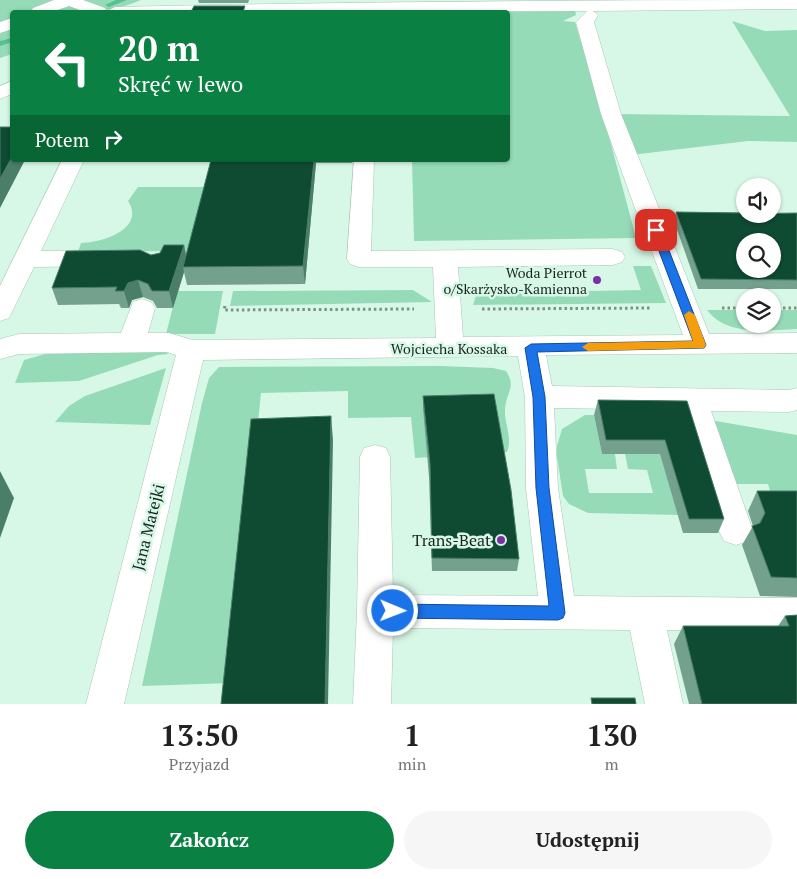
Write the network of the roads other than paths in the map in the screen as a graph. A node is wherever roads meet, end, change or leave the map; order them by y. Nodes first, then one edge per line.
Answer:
1 (69, 0) edge
2 (797, 4) edge
3 (44, 10) edge
4 (94, 10) edge
5 (510, 10) edge
6 (586, 10) junction
7 (797, 14) edge
8 (72, 162) edge
9 (363, 162) dead end
10 (613, 257) dead end
11 (128, 258) edge
12 (25, 259) junction
13 (445, 259) junction
14 (142, 308) dead end
15 (0, 312) edge
16 (132, 343) junction
17 (797, 343) edge
18 (700, 345) junction
19 (450, 347) junction
20 (531, 348) junction
21 (0, 349) edge
22 (192, 350) junction
23 (539, 397) junction
24 (797, 399) edge
25 (693, 400) junction
26 (375, 457) dead end
27 (736, 531) dead end
28 (374, 611) junction
29 (558, 613) junction
30 (645, 614) junction
31 (797, 615) edge
32 (105, 704) edge
33 (372, 704) edge
34 (664, 704) edge

1 - 3 street
1 - 4 street
2 - 6 street
5 - 6 street
6 - 7 street
6 - 18 street
8 - 12 street
9 - 13 street
10 - 13 street
11 - 12 street
12 - 15 street
13 - 19 street
14 - 16 street
16 - 21 street, Wojciecha Kossaka
16 - 22 street, Wojciecha Kossaka
17 - 18 street, Wojciecha Kossaka
18 - 20 street, Wojciecha Kossaka
19 - 20 street, Wojciecha Kossaka
19 - 22 street, Wojciecha Kossaka
20 - 23 street
22 - 32 street, Jana Matejki
23 - 25 street
23 - 29 street
24 - 25 street
25 - 27 street
26 - 28 street
28 - 29 street
28 - 33 street
29 - 30 street
30 - 31 street
30 - 34 street

